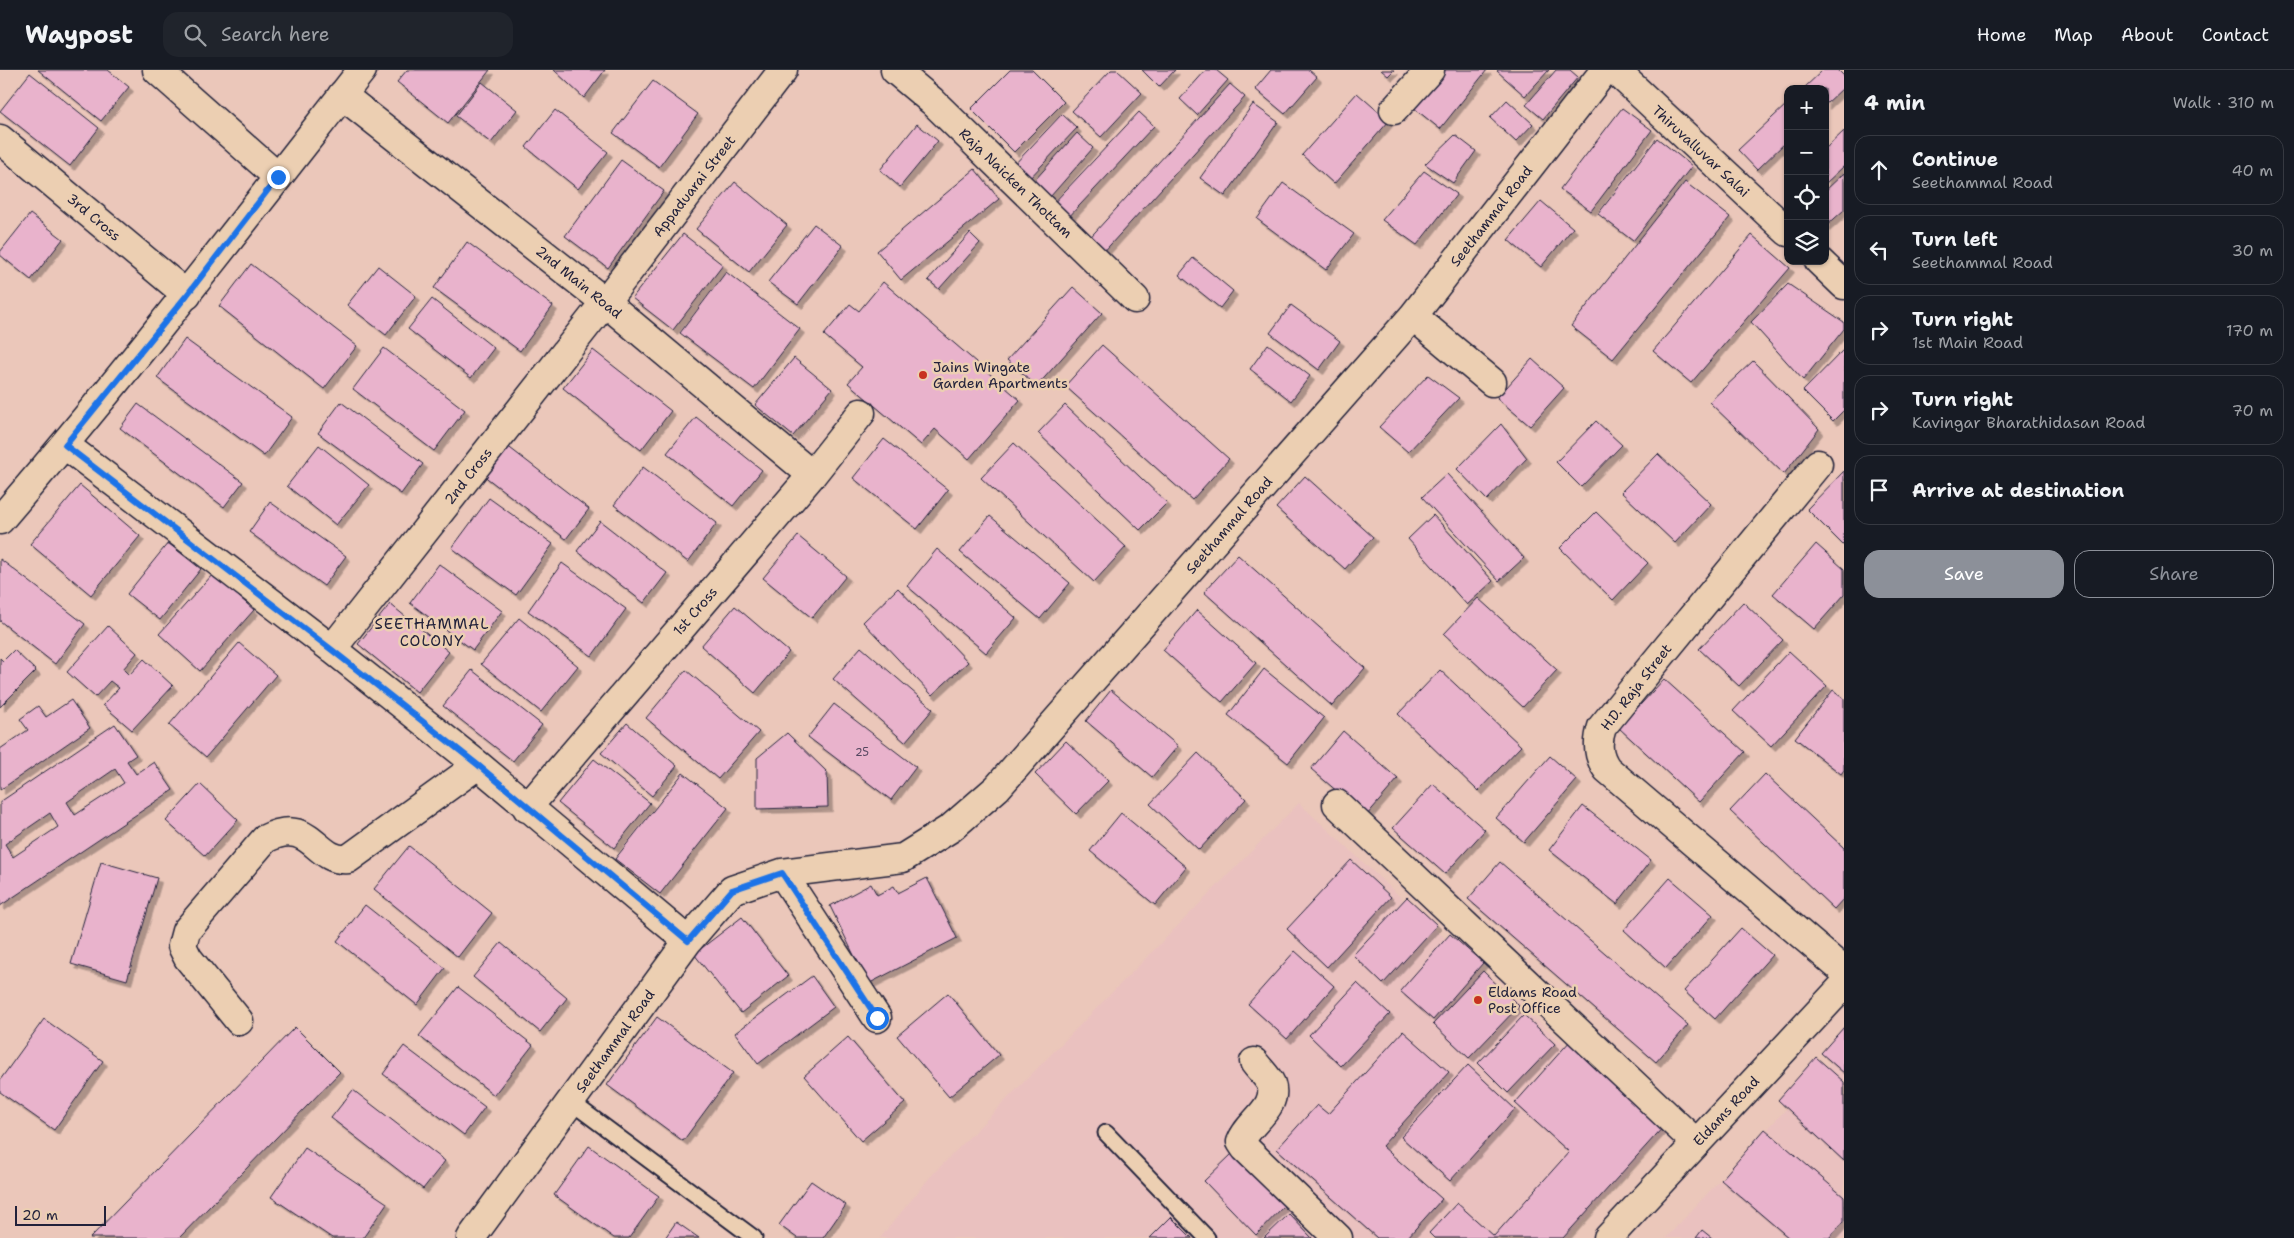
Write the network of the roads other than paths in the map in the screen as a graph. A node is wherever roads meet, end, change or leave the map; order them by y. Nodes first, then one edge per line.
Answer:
1 (157, 70) edge
2 (362, 70) edge
3 (783, 70) edge
4 (895, 70) edge
5 (1430, 70) edge
6 (1604, 70) edge
7 (1615, 70) edge
8 (342, 95) junction
9 (1394, 110) dead end
10 (0, 139) edge
11 (278, 177) junction
12 (1784, 228) edge
13 (1823, 265) edge
14 (1844, 285) edge
15 (187, 295) junction
16 (1135, 299) dead end
17 (605, 302) junction
18 (1413, 316) junction
19 (1492, 382) dead end
20 (861, 413) dead end
21 (65, 445) junction
22 (1818, 464) dead end
23 (812, 475) junction
24 (0, 520) edge
25 (332, 650) junction
26 (478, 765) junction
27 (1337, 804) dead end
28 (527, 808) junction
29 (782, 873) junction
30 (688, 941) junction
31 (1844, 971) edge
32 (1844, 984) edge
33 (877, 1018) dead end
34 (239, 1021) dead end
35 (1254, 1062) dead end
36 (571, 1102) junction
37 (1106, 1133) dead end
38 (1696, 1144) junction
39 (471, 1238) edge
40 (754, 1238) edge
41 (1208, 1238) edge
42 (1338, 1238) edge
43 (1608, 1238) edge

1 - 11 street
2 - 8 street
3 - 17 street, Appaduarai Street
4 - 16 street, Raja Naicken Thottam
5 - 9 street
6 - 18 street, Seethammal Road
7 - 12 street, Thiruvalluvar Salai
8 - 11 street
8 - 17 street, 2nd Main Road
10 - 15 street, 3rd Cross
11 - 15 street
13 - 14 street
15 - 21 street
17 - 23 street, 2nd Main Road
17 - 25 street, 2nd Cross
18 - 19 street
18 - 29 street, Seethammal Road
20 - 23 street, 1st Cross
21 - 24 street
21 - 25 street
22 - 31 street, H.D. Raja Street
23 - 28 street, 1st Cross
25 - 26 street
26 - 28 street
26 - 34 street
27 - 38 street
28 - 30 street
29 - 30 street, Seethammal Road
29 - 33 street
30 - 36 street, Seethammal Road
32 - 38 street, Eldams Road
35 - 42 street
36 - 39 street, Seethammal Road
36 - 40 lane
37 - 41 lane
38 - 43 street, Eldams Road

